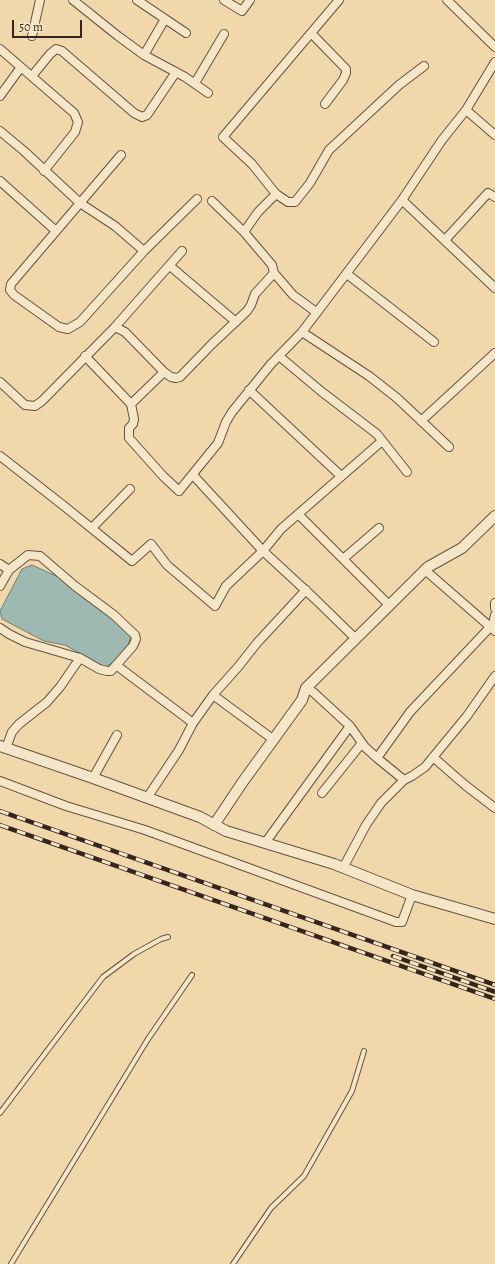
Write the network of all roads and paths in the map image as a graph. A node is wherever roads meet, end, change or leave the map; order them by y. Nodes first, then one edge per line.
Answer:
1 (40, 0) edge
2 (73, 0) edge
3 (137, 0) edge
4 (224, 0) edge
5 (250, 0) edge
6 (338, 0) edge
7 (447, 0) edge
8 (165, 19) junction
9 (186, 33) dead end
10 (311, 33) junction
11 (224, 34) dead end
12 (32, 36) dead end
13 (495, 47) edge
14 (0, 49) edge
15 (144, 55) junction
16 (495, 62) edge
17 (424, 66) dead end
18 (21, 67) junction
19 (176, 72) junction
20 (32, 76) junction
21 (195, 83) junction
22 (208, 93) dead end
23 (0, 96) edge
24 (325, 104) dead end
25 (466, 110) junction
26 (0, 131) edge
27 (495, 135) edge
28 (120, 155) dead end
29 (44, 171) junction
30 (0, 181) edge
31 (276, 194) junction
32 (495, 197) edge
33 (197, 200) dead end
34 (402, 200) junction
35 (212, 201) dead end
36 (80, 203) junction
37 (56, 231) junction
38 (244, 232) junction
39 (445, 240) junction
40 (144, 251) junction
41 (182, 251) dead end
42 (170, 266) junction
43 (274, 273) junction
44 (346, 274) junction
45 (495, 288) edge
46 (316, 312) junction
47 (236, 322) junction
48 (115, 327) junction
49 (302, 332) junction
50 (434, 342) dead end
51 (495, 353) edge
52 (85, 356) junction
53 (278, 356) junction
54 (164, 372) junction
55 (0, 382) edge
56 (249, 390) junction
57 (131, 404) junction
58 (421, 421) junction
59 (382, 441) junction
60 (449, 447) dead end
61 (0, 456) edge
62 (407, 472) dead end
63 (193, 475) junction
64 (341, 476) junction
65 (130, 490) dead end
66 (298, 514) junction
67 (495, 516) edge
68 (92, 528) junction
69 (379, 528) dead end
70 (263, 551) junction
71 (343, 559) junction
72 (0, 564) edge
73 (9, 570) junction
74 (425, 570) junction
75 (0, 586) edge
76 (306, 590) junction
77 (495, 603) edge
78 (389, 605) junction
79 (495, 608) edge
80 (495, 615) edge
81 (0, 628) edge
82 (493, 628) edge
83 (356, 639) junction
84 (80, 658) junction
85 (116, 665) junction
86 (495, 676) edge
87 (306, 688) junction
88 (213, 695) junction
89 (193, 723) junction
90 (350, 726) junction
91 (117, 735) dead end
92 (274, 740) junction
93 (362, 743) junction
94 (3, 747) edge
95 (433, 757) junction
96 (377, 758) junction
97 (93, 778) junction
98 (404, 780) junction
99 (0, 781) edge
100 (322, 793) dead end
101 (147, 798) junction
102 (495, 808) edge
103 (214, 825) junction
104 (265, 843) junction
105 (343, 868) junction
106 (412, 895) junction
107 (495, 919) edge
108 (168, 937) dead end
109 (192, 975) dead end
110 (364, 1051) dead end
111 (0, 1113) edge
112 (11, 1264) edge
113 (233, 1264) edge

1 - 12 street
2 - 15 street
3 - 8 street
4 - 5 street
6 - 10 street
7 - 13 street
8 - 9 street
8 - 15 street
10 - 24 street
10 - 31 street
11 - 21 street
14 - 18 street
15 - 19 street
16 - 25 street
17 - 31 street
18 - 20 street
18 - 23 street
19 - 20 street
19 - 21 street
20 - 29 street
21 - 22 street
25 - 27 street
25 - 34 street
26 - 29 street
28 - 36 street
29 - 36 street
30 - 37 street
31 - 38 street
32 - 39 street
33 - 40 street
34 - 39 street
34 - 44 street
35 - 38 street
36 - 37 street
36 - 40 street
37 - 40 street
38 - 43 street
39 - 45 street
41 - 42 street
42 - 47 street
42 - 48 street
43 - 46 street
43 - 47 street
44 - 46 street
44 - 50 street
46 - 49 street
47 - 54 street
48 - 52 street
48 - 54 street
49 - 53 street
49 - 58 street
51 - 58 street
52 - 55 street
52 - 57 street
53 - 56 street
53 - 59 street
54 - 57 street
56 - 63 street
56 - 64 street
57 - 63 street
58 - 60 street
59 - 62 street
59 - 64 street
61 - 68 street
63 - 70 street
64 - 66 street
65 - 68 street
66 - 70 street
66 - 71 street
67 - 74 street
68 - 70 street
69 - 71 street
70 - 76 street
71 - 78 street
72 - 73 street
73 - 75 street
73 - 85 street
74 - 78 street
74 - 82 street
76 - 83 street
76 - 88 street
77 - 79 street
78 - 83 street
80 - 82 street
81 - 84 street
82 - 96 street
83 - 87 street
84 - 85 street
84 - 94 street
85 - 89 street
86 - 95 street
87 - 90 street
87 - 92 street
88 - 89 street
88 - 92 street
89 - 101 street
90 - 93 street
90 - 104 street
91 - 97 street
92 - 103 street
93 - 96 street
93 - 100 street
94 - 97 street
95 - 98 street
95 - 102 street
96 - 98 street
97 - 101 street
98 - 105 street
99 - 106 street
101 - 103 street
103 - 104 street
104 - 105 street
105 - 106 street
106 - 107 street
108 - 111 lane
109 - 112 lane
110 - 113 lane

